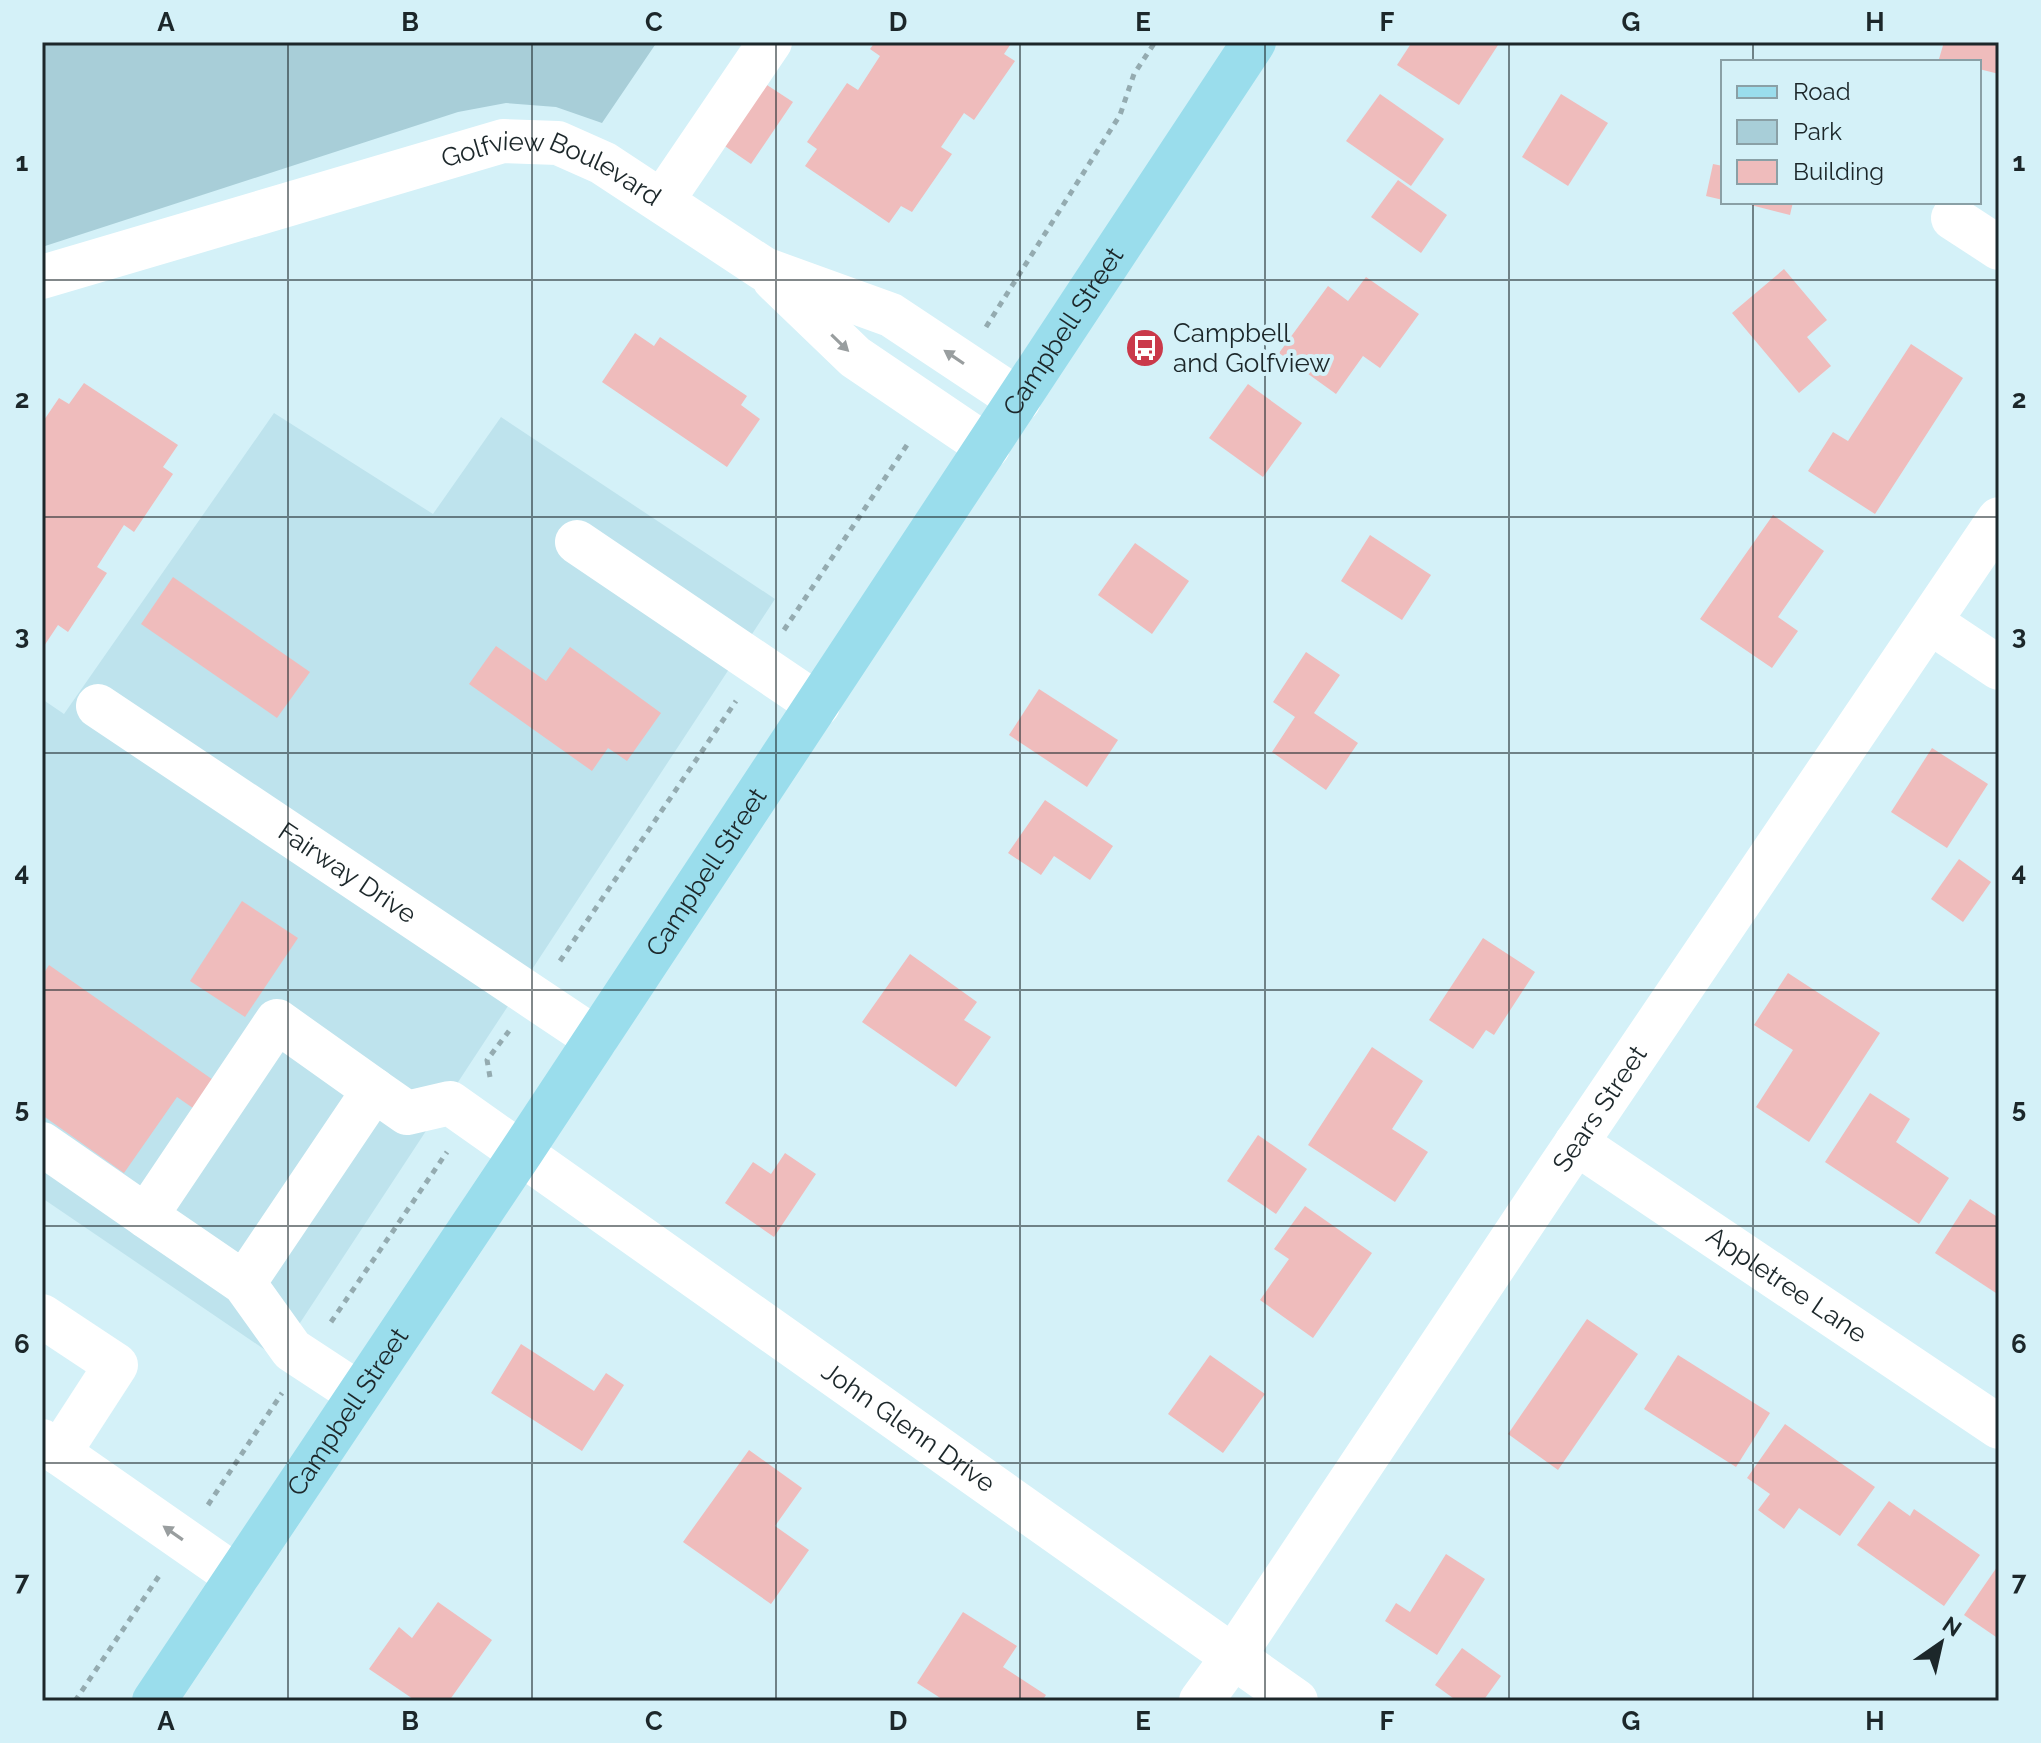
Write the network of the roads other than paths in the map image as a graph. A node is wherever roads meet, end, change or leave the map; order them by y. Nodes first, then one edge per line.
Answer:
1 (770, 42) edge
2 (1254, 42) edge
3 (662, 201) junction
4 (1953, 218) dead end
5 (1999, 248) edge
6 (764, 269) junction
7 (42, 277) edge
8 (1019, 400) junction
9 (988, 447) junction
10 (1999, 519) edge
11 (577, 542) dead end
12 (1930, 622) junction
13 (1999, 668) edge
14 (818, 705) junction
15 (98, 706) dead end
16 (596, 1039) junction
17 (374, 1090) junction
18 (1576, 1143) junction
19 (42, 1144) edge
20 (522, 1151) junction
21 (146, 1216) junction
22 (244, 1283) junction
23 (42, 1316) edge
24 (359, 1394) junction
25 (1999, 1427) edge
26 (51, 1447) edge
27 (237, 1577) junction
28 (1233, 1657) junction
29 (154, 1701) edge
30 (1201, 1701) edge
31 (1296, 1701) edge

1 - 3 street
2 - 8 main road, Campbell Street
3 - 6 street, Golfview Boulevard
3 - 7 street, Golfview Boulevard
4 - 5 street
8 -> 6 street, Golfview Boulevard
6 -> 9 street
8 - 9 main road, Campbell Street
9 - 14 main road, Campbell Street
10 - 12 street, Sears Street
11 - 14 street
12 - 13 street
12 - 18 street, Sears Street
14 - 16 main road, Campbell Street
15 - 16 street, Fairway Drive
16 - 20 main road, Campbell Street
17 - 20 street, John Glenn Drive
17 - 21 street, John Glenn Drive
17 - 22 street
18 - 25 street, Appletree Lane
18 - 28 street, Sears Street
19 - 21 street
20 - 24 main road, Campbell Street
20 - 28 street, John Glenn Drive
21 - 22 street
22 - 24 street
23 - 26 street
24 - 27 main road, Campbell Street
27 -> 26 street
27 - 29 main road, Campbell Street
28 - 30 street, Sears Street
28 - 31 street, John Glenn Drive

